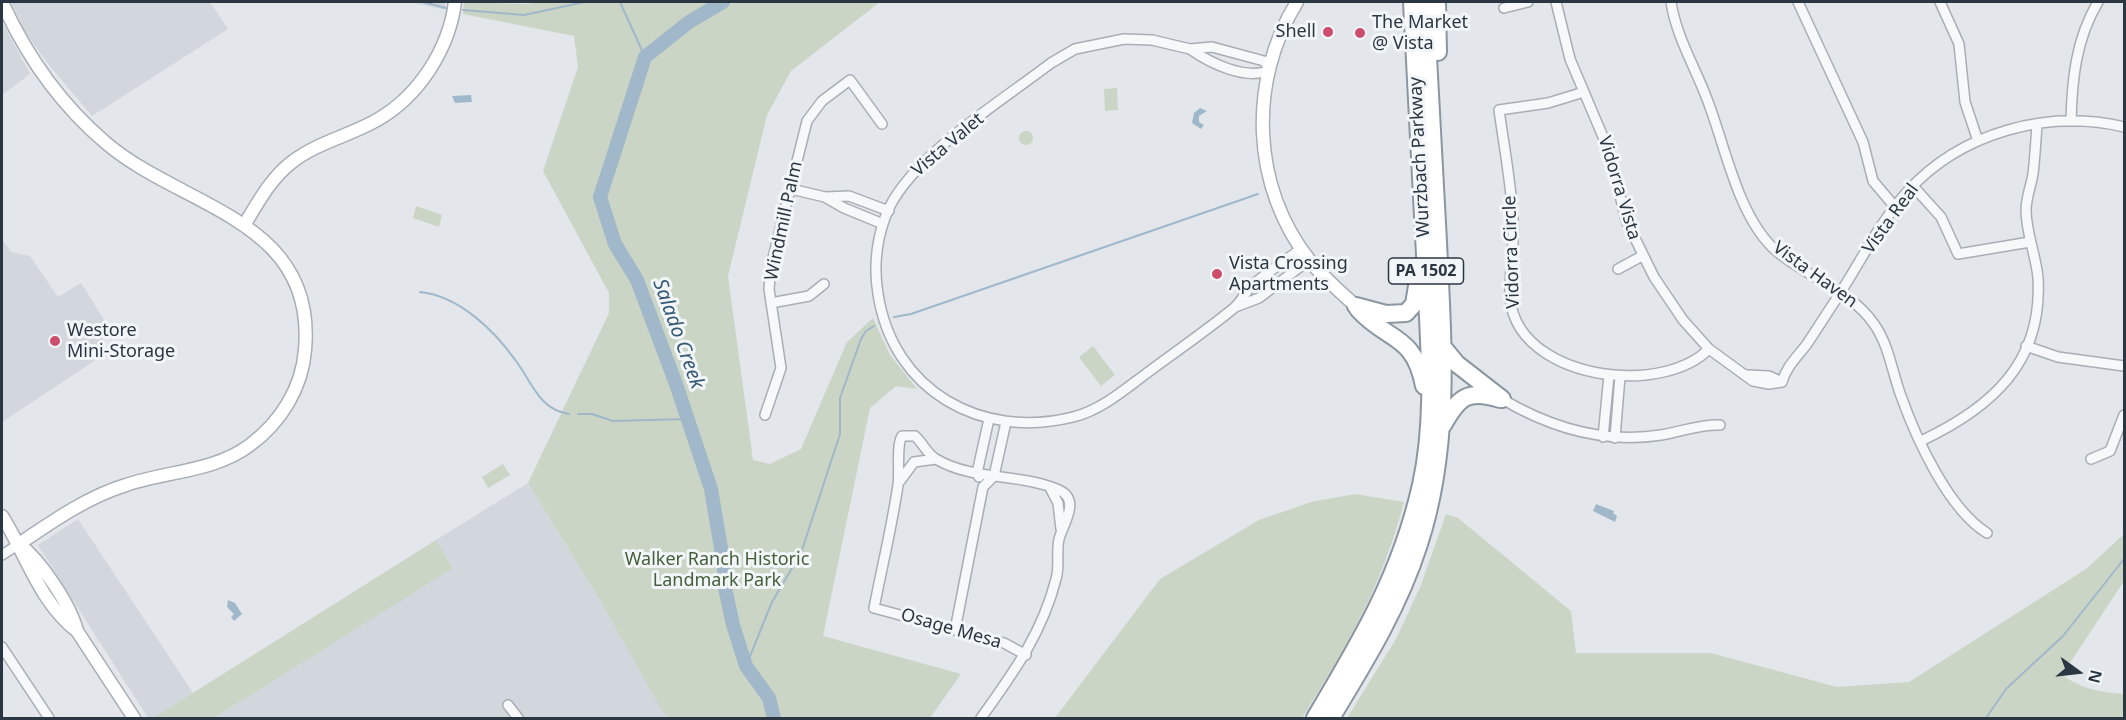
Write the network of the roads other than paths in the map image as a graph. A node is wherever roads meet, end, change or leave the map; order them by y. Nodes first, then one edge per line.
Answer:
1 (2, 2) edge
2 (455, 2) edge
3 (1297, 2) edge
4 (1306, 2) edge
5 (1412, 2) edge
6 (1425, 2) edge
7 (1437, 2) edge
8 (1528, 2) edge
9 (1556, 2) edge
10 (1671, 2) edge
11 (1798, 2) edge
12 (1940, 2) edge
13 (2098, 2) edge
14 (1504, 8) dead end
15 (1190, 49) junction
16 (1271, 67) junction
17 (1584, 92) junction
18 (2071, 121) junction
19 (882, 124) dead end
20 (2037, 124) junction
21 (1419, 126) junction
22 (2124, 128) edge
23 (1978, 141) junction
24 (1433, 164) junction
25 (1913, 186) junction
26 (791, 189) junction
27 (825, 196) junction
28 (861, 200) junction
29 (1895, 207) junction
30 (889, 211) junction
31 (856, 213) junction
32 (245, 224) junction
33 (883, 224) junction
34 (2030, 242) junction
35 (1301, 249) junction
36 (1641, 256) junction
37 (1309, 260) junction
38 (1618, 269) dead end
39 (824, 284) dead end
40 (1840, 293) junction
41 (771, 303) junction
42 (1235, 306) junction
43 (1356, 306) junction
44 (2026, 346) junction
45 (1443, 347) junction
46 (1709, 349) junction
47 (2124, 366) edge
48 (1609, 375) junction
49 (1620, 376) junction
50 (1782, 382) joint
51 (1502, 399) junction
52 (1606, 404) junction
53 (1617, 405) junction
54 (765, 415) dead end
55 (2124, 415) edge
56 (989, 419) junction
57 (1436, 421) junction
58 (1006, 422) junction
59 (1720, 425) dead end
60 (1603, 437) junction
61 (1615, 438) junction
62 (1921, 441) junction
63 (984, 444) junction
64 (1000, 447) junction
65 (936, 459) junction
66 (2091, 459) dead end
67 (978, 473) junction
68 (994, 476) junction
69 (898, 483) junction
70 (983, 488) junction
71 (1423, 505) junction
72 (2, 516) edge
73 (1986, 533) dead end
74 (19, 544) junction
75 (2, 555) edge
76 (956, 630) junction
77 (2, 647) edge
78 (1026, 655) junction
79 (508, 705) dead end
80 (49, 718) edge
81 (134, 718) edge
82 (518, 718) edge
83 (981, 718) edge
84 (1314, 718) edge
85 (1331, 718) edge

1 - 32 street
2 - 32 street
3 - 16 street
4 - 16 street
5 - 21 highway, Wurzbach Parkway / PA 1502
6 - 24 highway, Wurzbach Parkway / PA 1502
7 - 24 highway
8 - 14 street
9 - 17 street, Vidorra Vista
10 - 40 street, Vista Haven
11 - 29 street
12 - 23 street
13 - 18 street
15 - 16 street, Vista Valet
15 - 16 street, Vista Valet
15 - 30 street, Vista Valet
16 - 35 street
17 - 36 street, Vidorra Vista
17 - 48 street, Vidorra Circle
18 - 20 street, Vista Real
18 - 22 street, Vista Real
19 - 26 street, Windmill Palm
20 - 23 street, Vista Real
20 - 34 street
21 - 43 highway
21 - 57 highway, Wurzbach Parkway / PA 1502
23 - 25 street, Vista Real
24 - 45 highway, Wurzbach Parkway / PA 1502
25 - 29 street, Vista Real
25 - 34 street
26 - 27 street
26 - 41 street, Windmill Palm
27 - 28 street
27 - 31 street
28 - 30 street
28 - 31 street
29 - 40 street, Vista Real
30 - 33 street, Vista Valet
31 - 33 street
32 - 74 street
33 - 56 street, Vista Valet
34 - 44 street
35 - 37 street
35 - 42 street, Vista Valet
36 - 38 street
36 - 46 street, Vidorra Vista
37 - 42 street, Vista Valet
37 - 43 street
39 - 41 street
40 - 50 street, Vista Real
40 - 62 street, Vista Haven
41 - 54 street, Windmill Palm
42 - 58 street, Vista Valet
43 - 57 highway
44 - 47 street
44 - 62 street
45 - 51 highway
45 - 57 highway, Wurzbach Parkway / PA 1502
46 - 49 street, Vidorra Circle
46 - 50 street, Vidorra Vista
48 - 49 street, Vidorra Circle
48 - 52 street
49 - 53 street
51 - 57 highway
51 - 60 street
52 - 53 street
52 - 60 street
53 - 61 street
55 - 66 street
56 - 58 street, Vista Valet
56 - 63 street
57 - 71 highway, Wurzbach Parkway / PA 1502
58 - 64 street
59 - 61 street
60 - 61 street
62 - 73 street, Vista Haven
63 - 64 street
63 - 67 street
64 - 68 street
65 - 67 street
65 - 69 street
65 - 69 street
67 - 68 street
67 - 70 street
68 - 70 street
68 - 78 street
69 - 76 street, Osage Mesa
70 - 76 street
71 - 84 highway, Wurzbach Parkway / PA 1502
71 - 85 highway, Wurzbach Parkway / PA 1502
72 - 74 street
74 - 75 street
74 - 81 street
76 - 78 street, Osage Mesa
77 - 80 street
78 - 83 street
79 - 82 street

